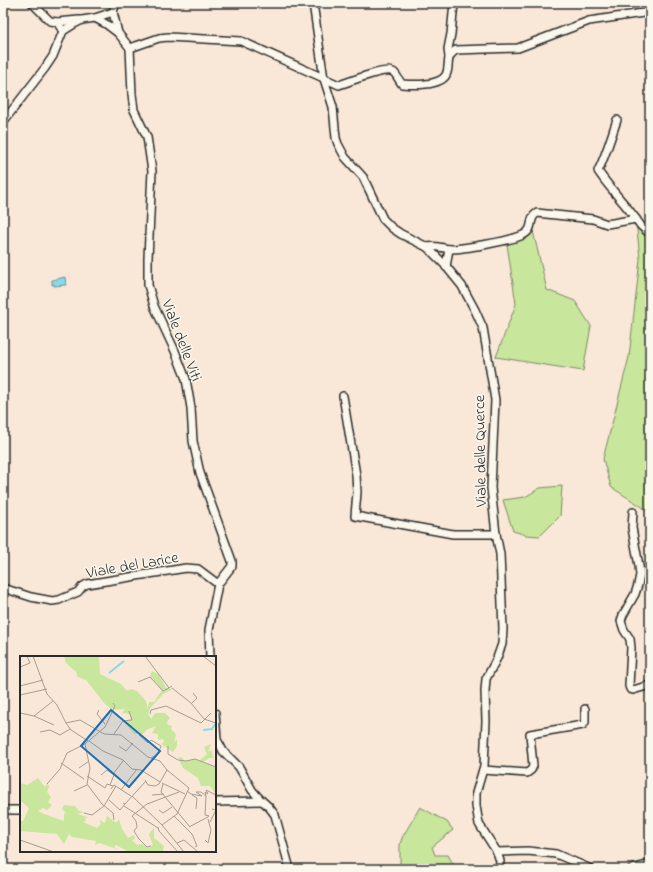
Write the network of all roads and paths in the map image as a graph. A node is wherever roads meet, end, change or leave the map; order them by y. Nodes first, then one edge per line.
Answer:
1 (32, 3) edge
2 (116, 3) edge
3 (313, 3) edge
4 (454, 3) edge
5 (114, 12) junction
6 (650, 12) edge
7 (95, 18) junction
8 (82, 20) junction
9 (57, 22) junction
10 (63, 31) junction
11 (118, 34) junction
12 (130, 48) junction
13 (449, 57) junction
14 (324, 79) junction
15 (617, 120) dead end
16 (3, 122) edge
17 (636, 219) junction
18 (650, 234) edge
19 (427, 247) junction
20 (449, 249) junction
21 (446, 267) junction
22 (343, 396) dead end
23 (633, 512) dead end
24 (496, 534) junction
25 (218, 584) junction
26 (3, 588) edge
27 (210, 656) edge
28 (650, 685) edge
29 (585, 709) dead end
30 (216, 726) edge
31 (483, 770) junction
32 (262, 801) junction
33 (216, 802) edge
34 (3, 810) edge
35 (20, 810) edge
36 (497, 852) junction
37 (650, 864) edge
38 (290, 869) edge
39 (499, 869) edge
40 (591, 869) edge
41 (632, 869) edge

1 - 9 street
2 - 5 street
3 - 14 street, Viale delle Querce
4 - 13 street
5 - 7 street
5 - 11 street
6 - 13 street
7 - 8 street
7 - 11 street
8 - 9 street
8 - 10 street
9 - 10 street
10 - 16 street
11 - 12 street
12 - 14 street
12 - 25 street, Viale delle Viti
13 - 14 street
14 - 19 street, Viale delle Querce
15 - 17 street
17 - 18 street
17 - 20 street
19 - 20 street
19 - 21 street, Viale delle Querce
20 - 21 street
21 - 24 street, Viale delle Querce
22 - 24 street
23 - 28 street
24 - 31 street, Viale delle Querce
25 - 26 street, Viale del Larice
25 - 27 street, Viale delle Viti
29 - 31 street
30 - 32 street
31 - 36 street, Viale delle Querce
32 - 33 street
32 - 38 street
34 - 35 street
36 - 39 street, Viale delle Querce
36 - 40 street
37 - 41 street

